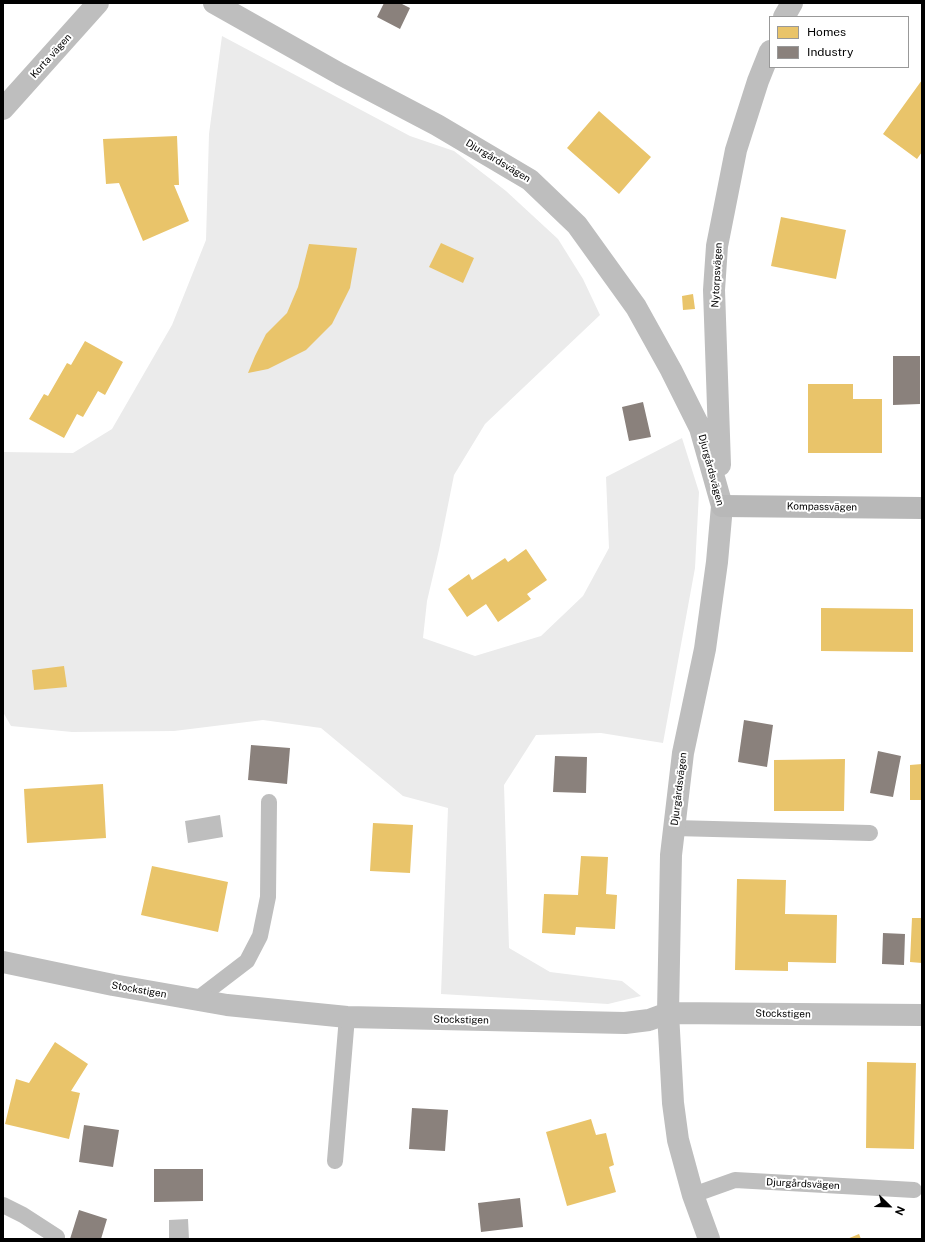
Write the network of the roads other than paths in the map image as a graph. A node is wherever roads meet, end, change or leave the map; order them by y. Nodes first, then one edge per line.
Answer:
1 (98, 3) edge
2 (214, 3) edge
3 (792, 3) edge
4 (785, 16) edge
5 (769, 53) edge
6 (3, 109) edge
7 (722, 506) junction
8 (922, 508) edge
9 (269, 802) dead end
10 (674, 828) junction
11 (870, 833) dead end
12 (3, 962) edge
13 (196, 1000) junction
14 (668, 1013) junction
15 (922, 1015) edge
16 (347, 1017) junction
17 (335, 1161) dead end
18 (914, 1190) dead end
19 (693, 1195) junction
20 (3, 1205) edge
21 (57, 1237) dead end
22 (709, 1239) edge

1 - 6 street, Korta vägen
2 - 7 street, Djurgårdsvägen
3 - 4 street
5 - 7 street, Nytorpsvägen
7 - 8 street, Kompassvägen
7 - 10 street, Djurgårdsvägen
9 - 13 lane
10 - 11 lane
10 - 14 street, Djurgårdsvägen
12 - 13 street, Stockstigen
13 - 16 street, Stockstigen
14 - 15 street, Stockstigen
14 - 16 street, Stockstigen
14 - 19 street, Djurgårdsvägen
16 - 17 lane
18 - 19 lane, Djurgårdsvägen
19 - 22 street, Djurgårdsvägen
20 - 21 lane

